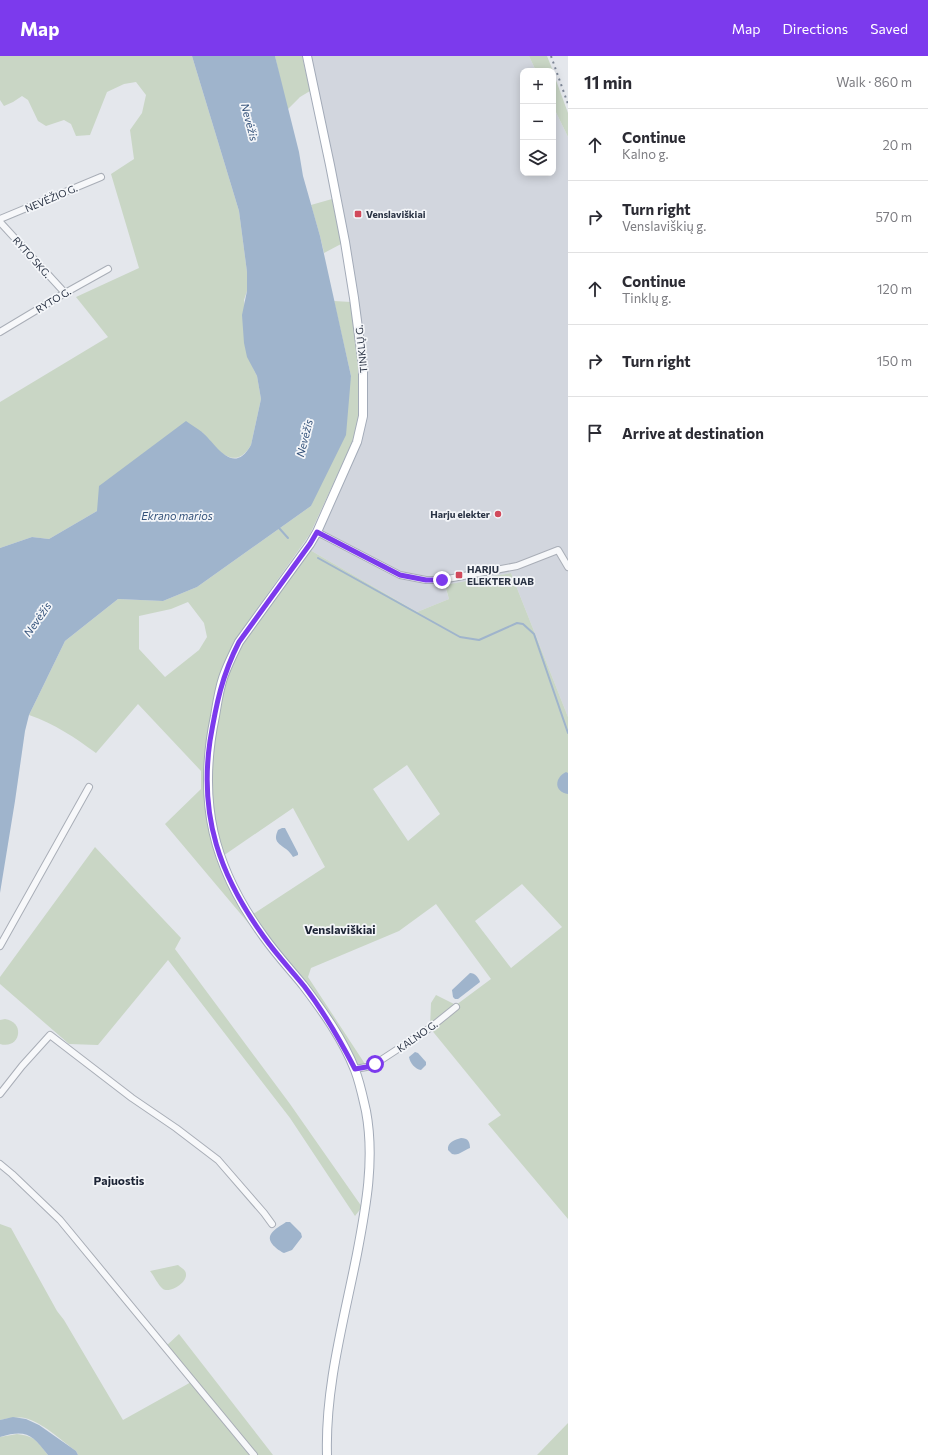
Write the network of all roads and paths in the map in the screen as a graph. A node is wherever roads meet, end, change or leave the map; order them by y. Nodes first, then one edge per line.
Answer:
1 (307, 56) edge
2 (101, 177) dead end
3 (0, 220) edge
4 (108, 270) dead end
5 (65, 293) junction
6 (0, 332) edge
7 (317, 532) junction
8 (568, 567) edge
9 (89, 787) dead end
10 (0, 946) edge
11 (456, 1007) dead end
12 (355, 1069) junction
13 (0, 1094) edge
14 (0, 1164) edge
15 (272, 1224) dead end
16 (254, 1455) edge
17 (327, 1455) edge

1 - 7 main road, TINKLŲ G.
2 - 3 street, NEVĖŽIO G.
3 - 5 street, RYTO SKG.
4 - 5 street, RYTO G.
5 - 6 street, RYTO G.
7 - 8 street
7 - 12 main road, TINKLŲ G.
9 - 10 street
11 - 12 street, KALNO G.
12 - 17 main road, TINKLŲ G.
13 - 15 street
14 - 16 street

